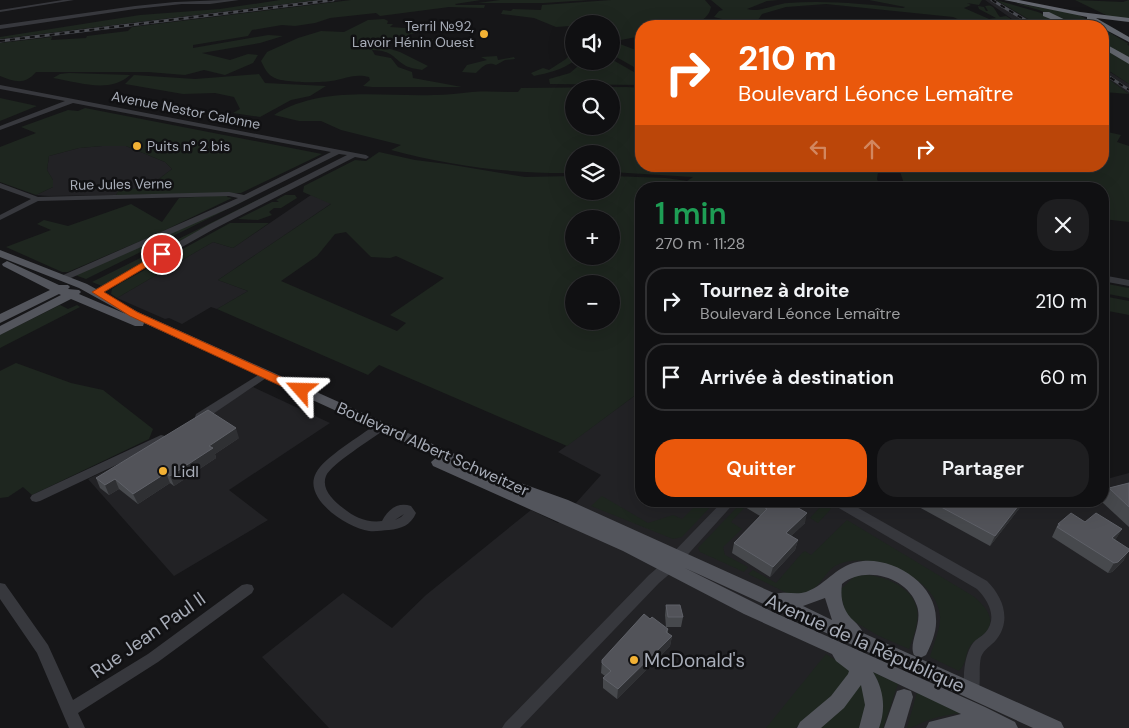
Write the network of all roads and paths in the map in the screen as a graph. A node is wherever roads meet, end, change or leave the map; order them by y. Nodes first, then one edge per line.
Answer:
1 (32, 0) edge
2 (72, 0) edge
3 (147, 0) edge
4 (165, 0) edge
5 (238, 0) edge
6 (1002, 0) edge
7 (1008, 0) edge
8 (1022, 0) edge
9 (180, 4) junction
10 (1075, 4) dead end
11 (1053, 5) edge
12 (120, 8) junction
13 (8, 10) junction
14 (0, 12) edge
15 (1061, 20) edge
16 (1086, 20) edge
17 (1106, 20) edge
18 (1129, 20) edge
19 (1109, 22) edge
20 (0, 27) edge
21 (1109, 31) edge
22 (1129, 32) edge
23 (1129, 40) edge
24 (1109, 48) edge
25 (1129, 61) edge
26 (0, 87) edge
27 (72, 101) junction
28 (0, 128) edge
29 (337, 152) junction
30 (353, 155) junction
31 (366, 157) dead end
32 (0, 185) edge
33 (38, 198) junction
34 (245, 198) junction
35 (0, 218) edge
36 (0, 252) edge
37 (0, 261) edge
38 (1109, 279) edge
39 (61, 283) junction
40 (1129, 283) edge
41 (83, 291) junction
42 (0, 319) edge
43 (0, 331) edge
44 (261, 377) junction
45 (193, 422) edge
46 (377, 430) junction
47 (173, 434) edge
48 (36, 498) dead end
49 (724, 507) edge
50 (846, 507) edge
51 (386, 525) dead end
52 (673, 562) junction
53 (834, 582) junction
54 (0, 588) edge
55 (247, 589) dead end
56 (770, 599) junction
57 (864, 642) junction
58 (838, 649) junction
59 (920, 650) dead end
60 (859, 669) junction
61 (972, 691) junction
62 (904, 697) dead end
63 (70, 710) junction
64 (77, 728) edge
65 (510, 728) edge
66 (807, 728) edge
67 (869, 728) edge
68 (894, 728) edge
69 (936, 728) edge
70 (1003, 728) edge
71 (1008, 728) edge
72 (1054, 728) edge

1 - 13 street
2 - 13 street
3 - 12 street
4 - 9 street
5 - 9 street
6 - 15 highway
7 - 11 highway
8 - 11 highway
9 - 12 street
10 - 17 highway
11 - 16 highway
11 - 18 highway
12 - 20 street
13 - 14 street
19 - 22 highway
21 - 23 highway
24 - 25 highway
26 - 27 street, Avenue Nestor Calonne
27 - 28 street
27 - 29 street, Avenue Nestor Calonne
29 - 30 street, Avenue Nestor Calonne
29 - 34 street
30 - 31 street, Avenue Nestor Calonne
30 - 41 street
32 - 33 street, Rue Jules Verne
33 - 34 street, Rue Jules Verne
33 - 35 street
34 - 39 street
36 - 39 main road, Boulevard Albert Schweitzer
37 - 39 main road
38 - 40 street
39 - 41 main road, Boulevard Albert Schweitzer
39 - 42 main road
41 - 43 main road
41 - 44 main road, Boulevard Albert Schweitzer
41 - 44 main road, Boulevard Albert Schweitzer
44 - 45 street
44 - 46 main road, Boulevard Albert Schweitzer
46 - 51 street
46 - 52 main road, Boulevard Albert Schweitzer
47 - 48 street
49 - 52 street
50 - 61 street
52 - 56 main road, Avenue de la République
52 - 58 main road, Avenue de la République
52 - 65 street
53 - 56 main road
53 - 57 main road
53 - 59 main road
54 - 63 street
55 - 63 street, Rue Jean Paul II
56 - 57 main road, Avenue de la République
57 - 61 main road, Avenue de la République
58 - 60 main road
58 - 71 main road, Avenue de la République
60 - 66 main road
60 - 67 main road
61 - 72 main road, Avenue de la République
62 - 68 main road
63 - 64 street
69 - 70 main road

